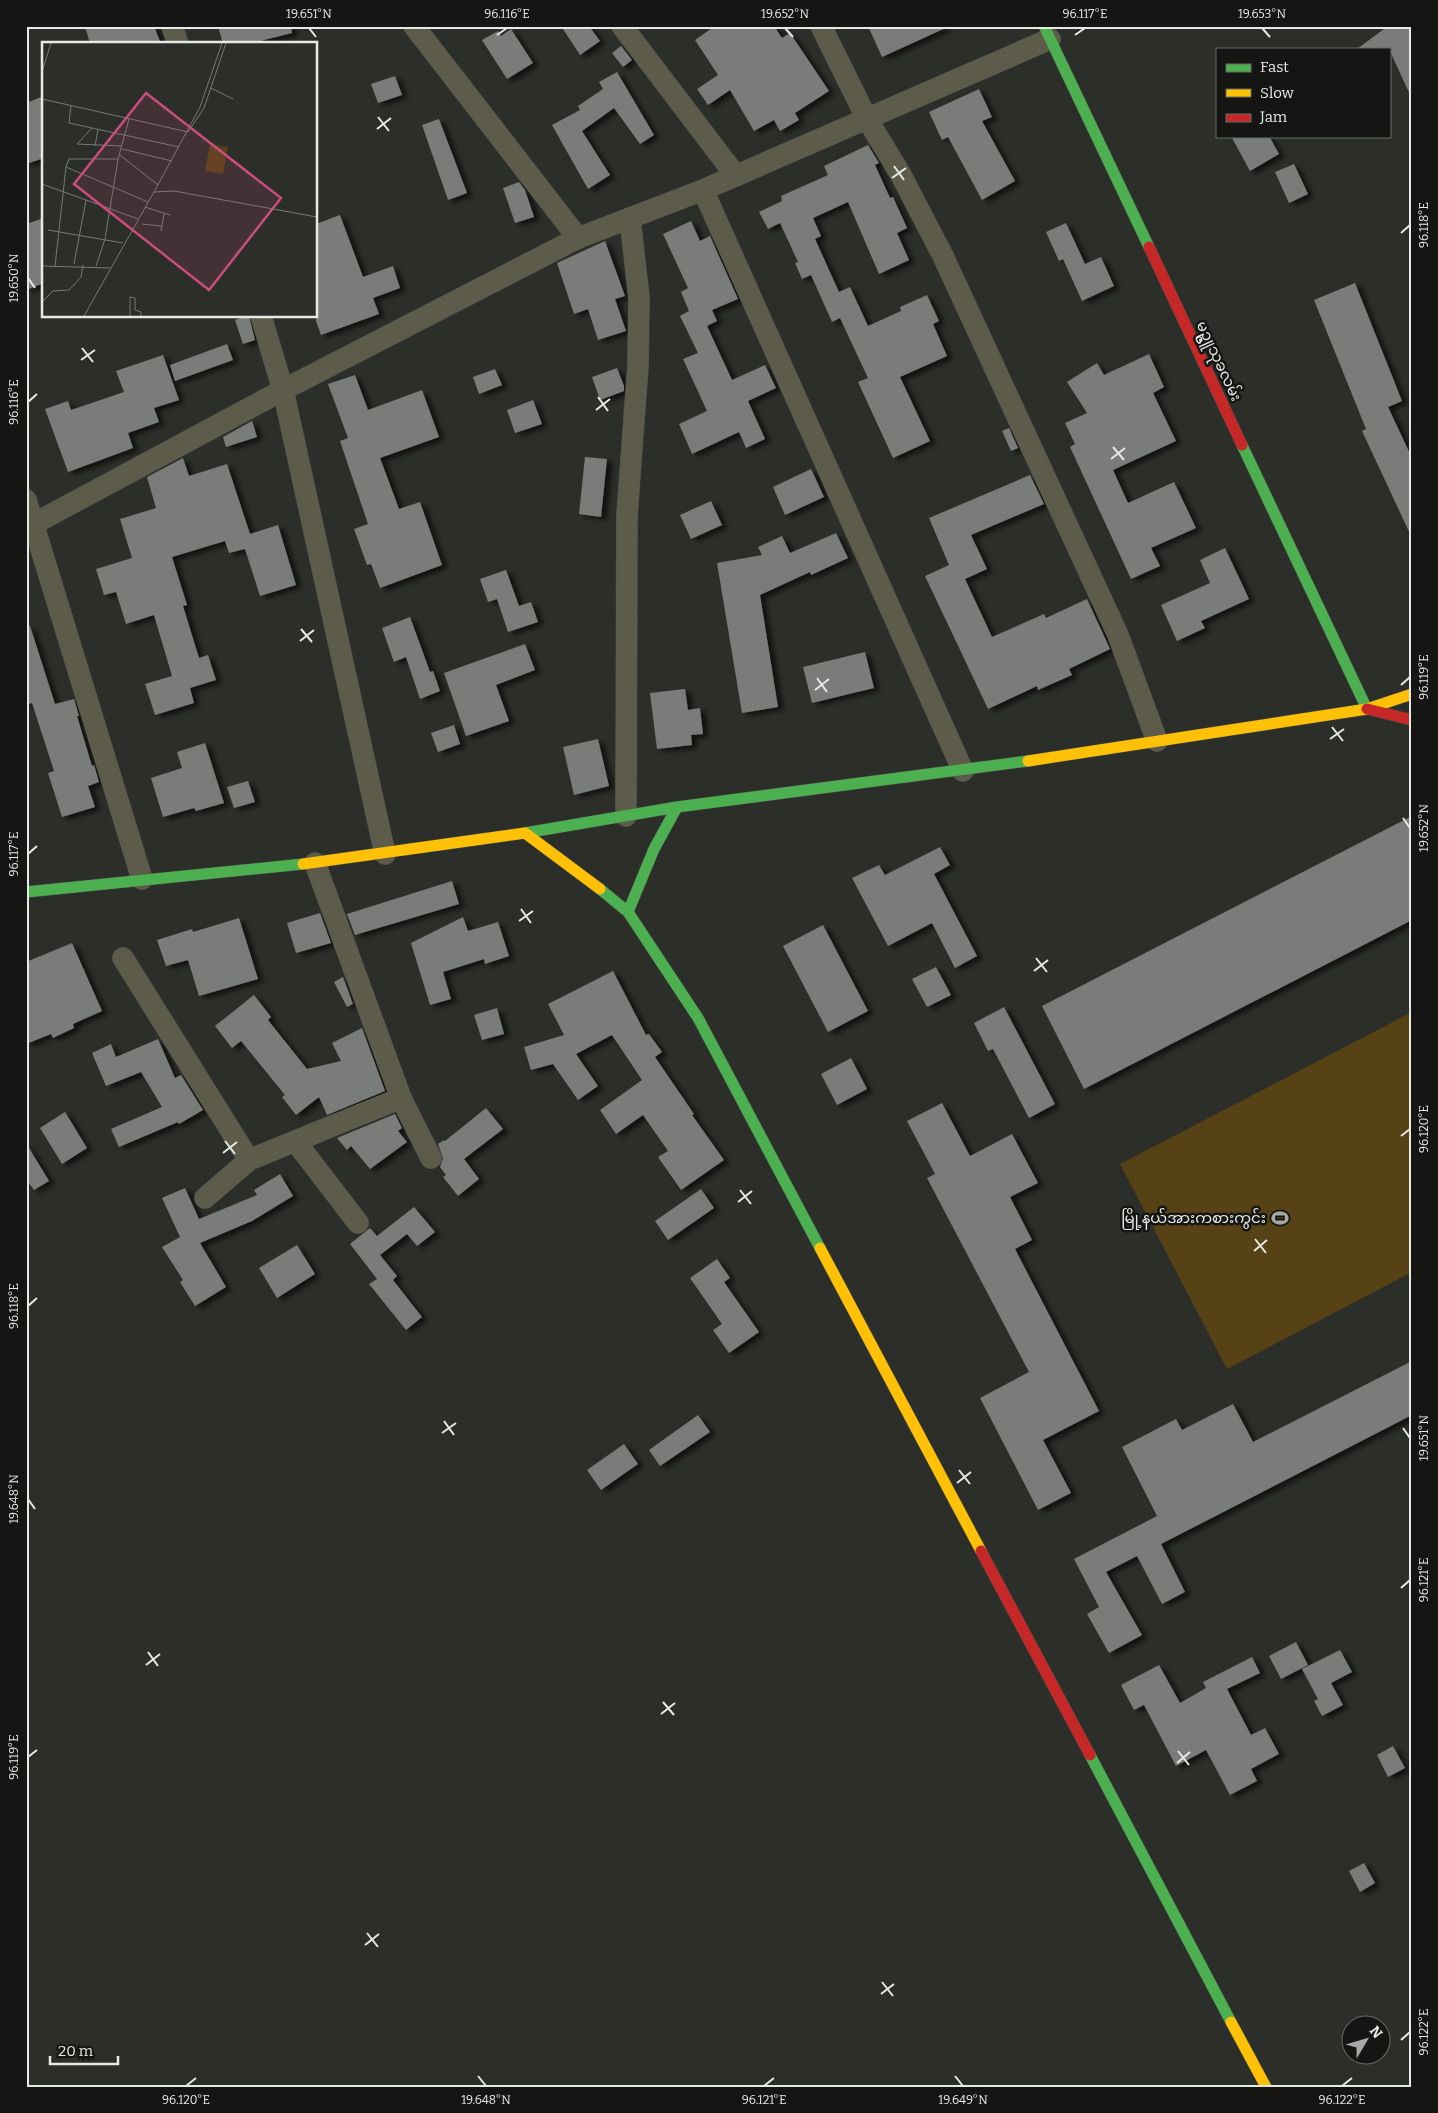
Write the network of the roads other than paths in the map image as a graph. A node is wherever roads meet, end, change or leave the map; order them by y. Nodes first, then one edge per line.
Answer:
1 (172, 26) edge
2 (414, 26) edge
3 (622, 26) edge
4 (821, 26) edge
5 (1047, 32) edge
6 (177, 42) edge
7 (867, 119) junction
8 (736, 176) junction
9 (703, 190) junction
10 (630, 218) junction
11 (578, 238) junction
12 (262, 318) edge
13 (284, 390) junction
14 (26, 500) edge
15 (30, 526) edge
16 (1412, 694) edge
17 (1367, 709) junction
18 (1412, 720) edge
19 (1157, 741) junction
20 (963, 771) junction
21 (676, 807) junction
22 (626, 816) junction
23 (525, 833) junction
24 (384, 854) junction
25 (315, 862) junction
26 (142, 879) junction
27 (26, 892) edge
28 (628, 912) junction
29 (123, 958) dead end
30 (401, 1098) junction
31 (296, 1142) junction
32 (431, 1158) dead end
33 (249, 1160) junction
34 (205, 1198) dead end
35 (358, 1223) dead end
36 (1266, 2087) edge

1 - 6 street
2 - 11 street
3 - 8 street
4 - 7 street
5 - 7 street
5 - 17 main road, မဥ္ဇူသုခလမ်း
7 - 8 street
7 - 19 street
8 - 9 street
9 - 10 street
9 - 20 street
10 - 11 street
10 - 22 street
11 - 13 street
12 - 13 street
13 - 15 street
13 - 24 street
14 - 15 street
15 - 26 street
16 - 17 main road
17 - 18 main road
17 - 19 main road
19 - 20 main road
20 - 21 main road
21 - 22 main road
21 - 28 main road
22 - 23 main road
23 - 24 main road
23 - 28 main road
24 - 25 main road
25 - 26 main road
25 - 30 street
26 - 27 main road
28 - 36 main road
29 - 33 street
30 - 31 street
30 - 32 street
31 - 33 street
31 - 35 street
33 - 34 street

